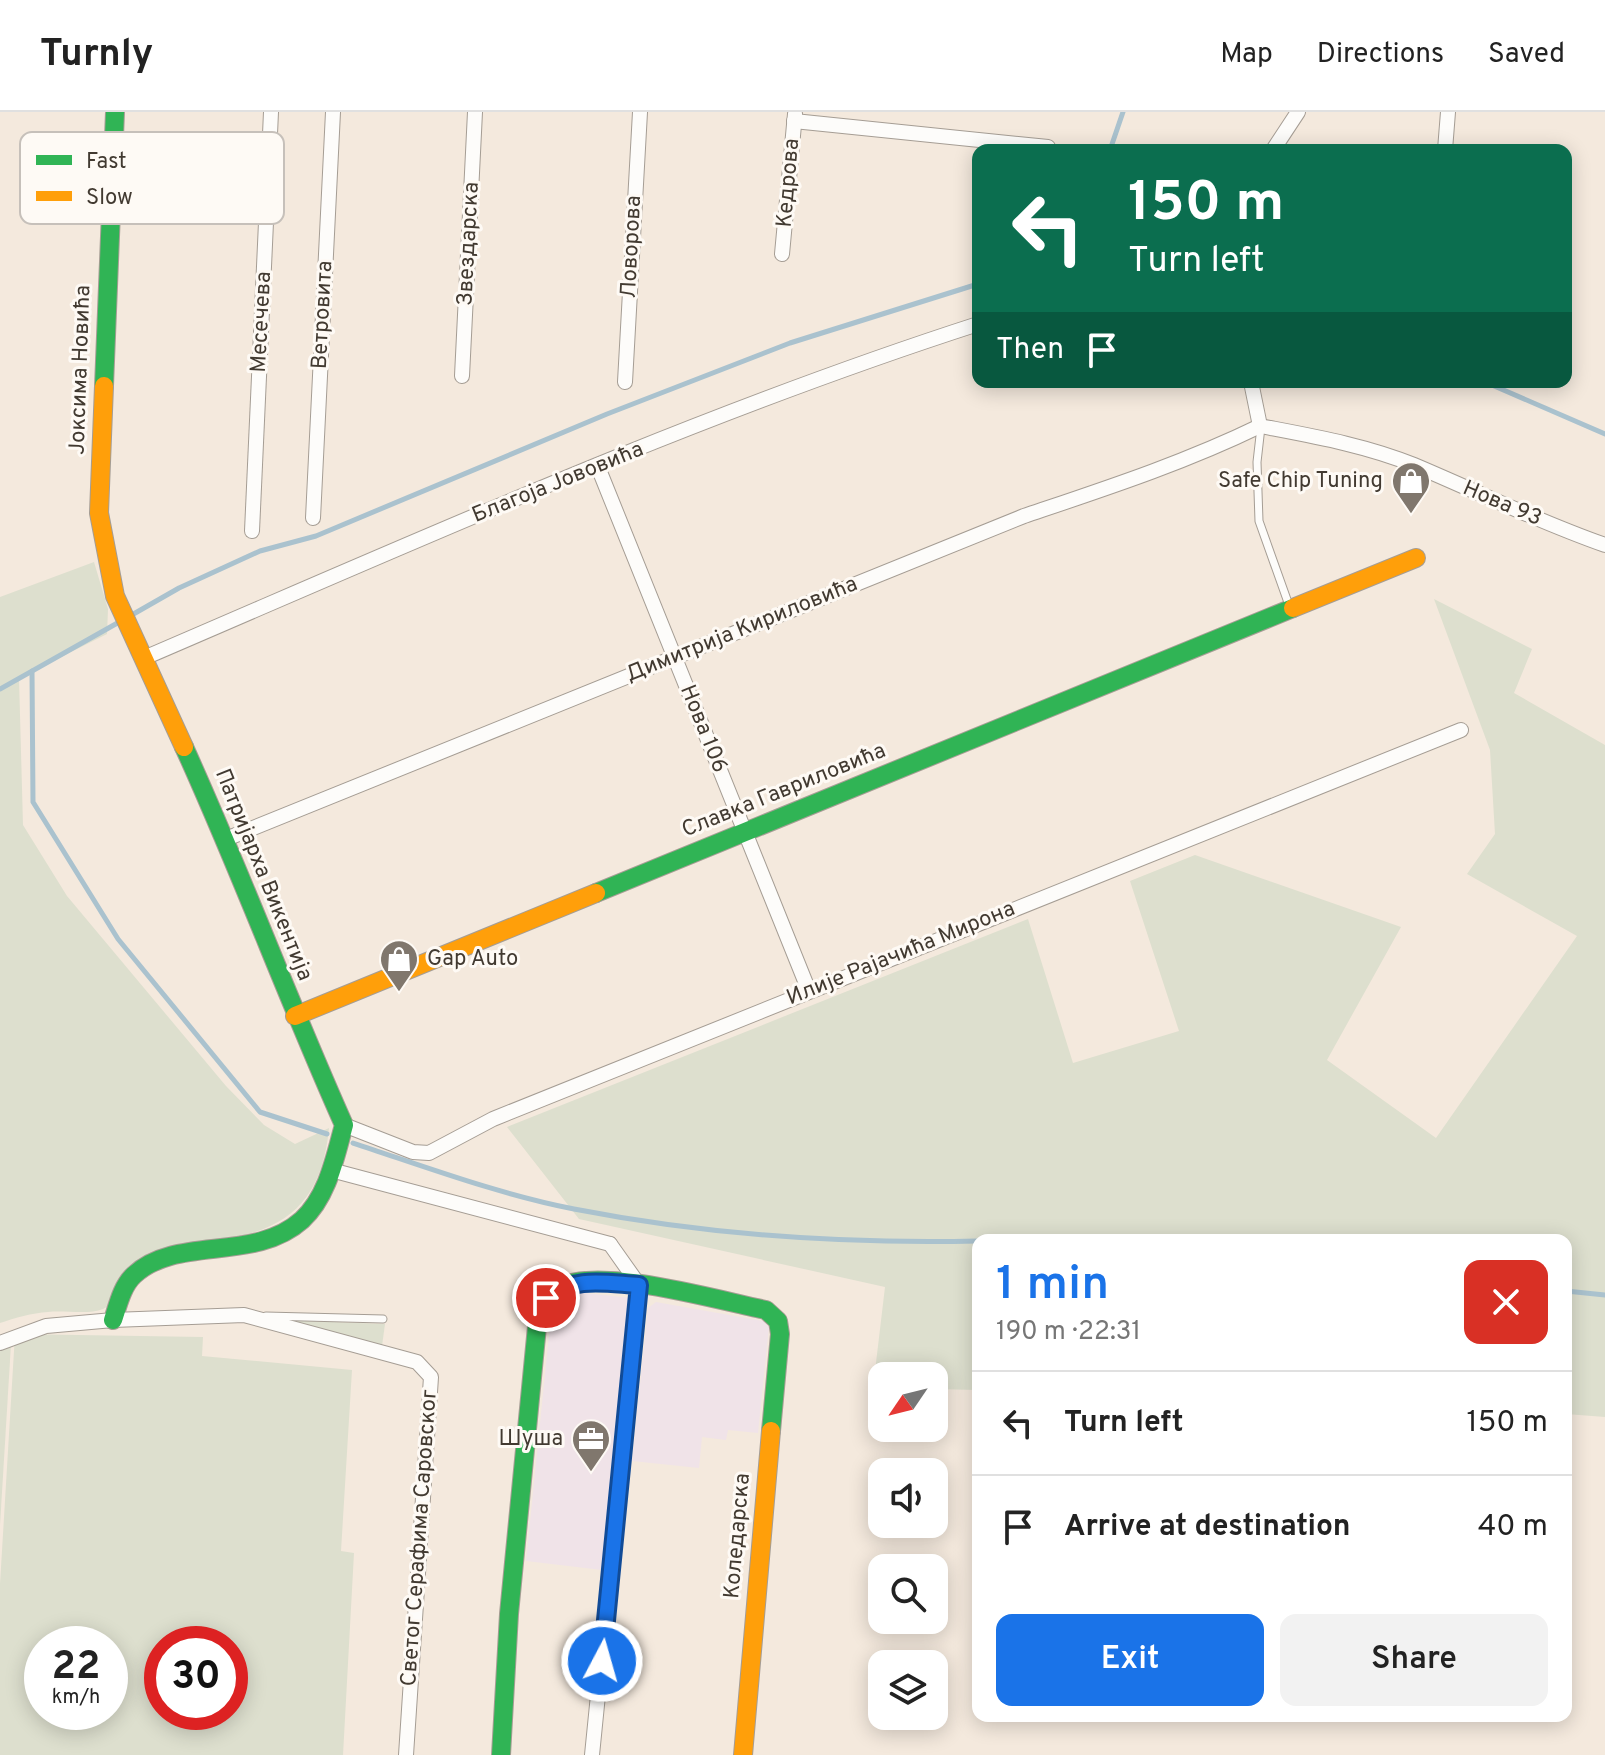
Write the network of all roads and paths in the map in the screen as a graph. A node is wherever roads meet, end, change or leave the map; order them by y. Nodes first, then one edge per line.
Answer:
1 (115, 112) edge
2 (271, 112) edge
3 (333, 112) edge
4 (475, 112) edge
5 (640, 112) edge
6 (1298, 112) edge
7 (1448, 112) edge
8 (795, 117) edge
9 (114, 132) edge
10 (270, 132) edge
11 (1023, 144) edge
12 (1277, 144) edge
13 (1445, 144) edge
14 (111, 224) edge
15 (266, 224) edge
16 (782, 254) dead end
17 (972, 326) edge
18 (462, 376) dead end
19 (625, 382) dead end
20 (1252, 388) edge
21 (1260, 426) junction
22 (598, 467) junction
23 (313, 518) dead end
24 (252, 531) dead end
25 (1605, 545) edge
26 (1416, 558) dead end
27 (1291, 610) junction
28 (125, 618) joint
29 (674, 657) junction
30 (144, 658) junction
31 (1461, 730) dead end
32 (745, 833) junction
33 (226, 839) junction
34 (809, 991) junction
35 (295, 1016) junction
36 (344, 1125) junction
37 (331, 1170) junction
38 (610, 1244) junction
39 (603, 1283) junction
40 (639, 1285) junction
41 (244, 1315) junction
42 (383, 1319) dead end
43 (113, 1320) junction
44 (0, 1343) edge
45 (406, 1755) edge
46 (501, 1755) edge
47 (592, 1755) edge
48 (743, 1755) edge

1 - 9 street, Јоксима Новића
2 - 10 street, Месечева
3 - 23 street, Ветровита
4 - 18 street, Звездарска
5 - 19 street, Ловорова
6 - 12 street
7 - 13 street
8 - 11 street
8 - 16 street, Кедрова
14 - 28 street, Јоксима Новића
15 - 24 street, Месечева
17 - 22 street, Благоја Јововића
20 - 21 street
21 - 25 street, Нова 93
21 - 27 lane
21 - 29 street, Димитрија Кириловића
22 - 29 street, Нова 106
22 - 30 street, Благоја Јововића
26 - 27 street, Славка Гавриловића
27 - 32 street, Славка Гавриловића
28 - 30 street, Патријарха Викентија
29 - 32 street, Нова 106
29 - 33 street, Димитрија Кириловића
30 - 33 street, Патријарха Викентија
31 - 34 street, Илије Рајачића Мирона
32 - 34 street, Нова 106
32 - 35 street, Славка Гавриловића
33 - 35 street, Патријарха Викентија
34 - 36 street, Илије Рајачића Мирона
35 - 36 street, Патријарха Викентија
36 - 37 street
37 - 38 street
37 - 43 street
38 - 39 street
38 - 40 street
39 - 40 street
39 - 46 street
40 - 47 street
40 - 48 street, Коледарска
41 - 42 lane
41 - 43 street, Светог Серафима Саровског
41 - 45 street, Светог Серафима Саровског
43 - 44 street, Светог Серафима Саровског

